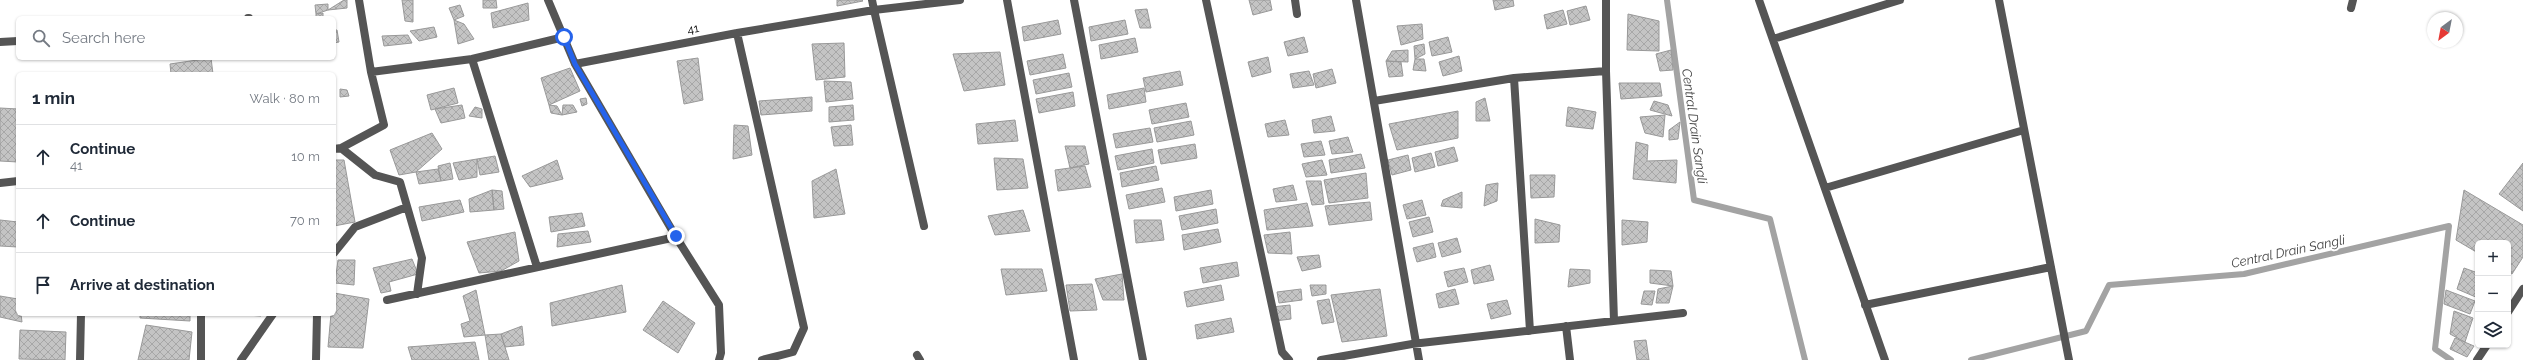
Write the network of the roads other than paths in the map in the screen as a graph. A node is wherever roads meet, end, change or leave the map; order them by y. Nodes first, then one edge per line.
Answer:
1 (359, 0) edge
2 (548, 0) edge
3 (872, 0) edge
4 (960, 0) edge
5 (1007, 0) edge
6 (1074, 0) edge
7 (1206, 0) edge
8 (1295, 0) edge
9 (1356, 0) edge
10 (1606, 0) edge
11 (1759, 0) edge
12 (1900, 0) edge
13 (1999, 0) edge
14 (874, 10) junction
15 (1297, 14) dead end
16 (737, 32) junction
17 (564, 37) junction
18 (1773, 39) junction
19 (16, 41) edge
20 (0, 42) edge
21 (472, 59) junction
22 (575, 64) junction
23 (1606, 71) junction
24 (371, 72) junction
25 (1514, 78) junction
26 (1374, 101) junction
27 (2024, 130) junction
28 (337, 148) edge
29 (16, 181) edge
30 (0, 183) edge
31 (1825, 188) junction
32 (407, 207) junction
33 (924, 226) dead end
34 (676, 236) junction
35 (336, 251) edge
36 (2051, 266) junction
37 (537, 267) junction
38 (2523, 289) edge
39 (417, 294) junction
40 (388, 300) dead end
41 (1865, 305) junction
42 (2511, 307) edge
43 (1683, 313) dead end
44 (81, 316) edge
45 (200, 316) edge
46 (272, 316) edge
47 (317, 316) edge
48 (1614, 321) junction
49 (1566, 326) junction
50 (1530, 330) junction
51 (1417, 343) junction
52 (2485, 348) edge
53 (80, 360) edge
54 (201, 360) edge
55 (241, 360) edge
56 (316, 360) edge
57 (719, 360) edge
58 (762, 360) edge
59 (1074, 360) edge
60 (1143, 360) edge
61 (1289, 360) edge
62 (1321, 360) edge
63 (1419, 360) edge
64 (1570, 360) edge
65 (1884, 360) edge
66 (2069, 360) edge
67 (2477, 360) edge

1 - 24 street
2 - 17 street
3 - 14 street
4 - 14 street, 41
5 - 59 street
6 - 60 street
7 - 61 street
8 - 15 street
9 - 26 street
10 - 23 street
11 - 18 street
12 - 18 street
13 - 27 street
14 - 16 street, 41
14 - 33 street
16 - 22 street, 41
16 - 58 street
17 - 21 street
17 - 22 street
18 - 31 street
19 - 20 street
21 - 24 street
21 - 37 street
22 - 34 street
23 - 25 street
23 - 48 street
24 - 28 street
25 - 26 street
25 - 50 street
26 - 51 street
27 - 31 street
27 - 36 street
28 - 32 street
29 - 30 street
31 - 41 street
32 - 35 street
32 - 39 street
34 - 37 street
34 - 57 street
36 - 41 street
36 - 66 street
37 - 39 street
38 - 42 street
39 - 40 street
41 - 65 street
43 - 48 street
44 - 53 street
45 - 54 street
46 - 55 street
47 - 56 street
48 - 49 street
49 - 50 street
49 - 64 street
50 - 51 street
51 - 62 street
51 - 63 street
52 - 67 street

